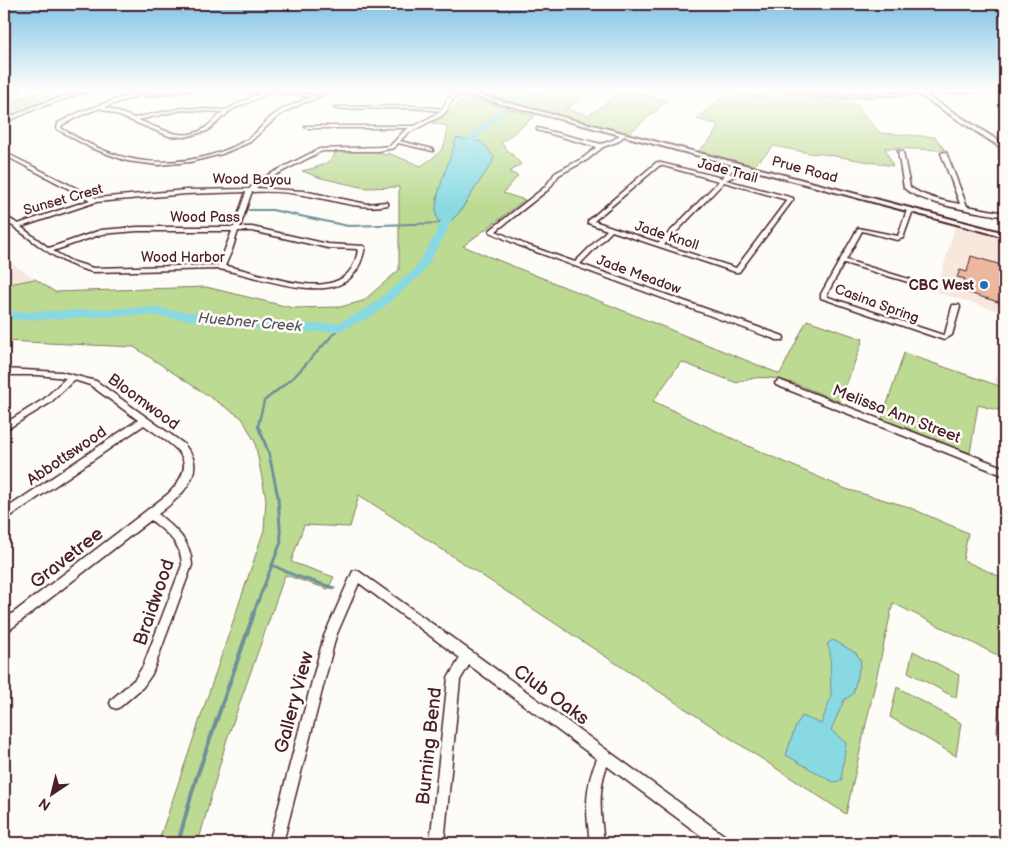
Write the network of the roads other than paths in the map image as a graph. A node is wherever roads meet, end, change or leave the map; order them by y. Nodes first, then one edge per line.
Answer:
1 (60, 130) edge
2 (157, 130) edge
3 (205, 130) edge
4 (262, 130) edge
5 (410, 130) edge
6 (542, 130) edge
7 (596, 130) edge
8 (977, 130) edge
9 (618, 136) junction
10 (398, 142) junction
11 (606, 143) junction
12 (1004, 147) edge
13 (431, 150) dead end
14 (4, 152) edge
15 (900, 152) dead end
16 (944, 153) dead end
17 (734, 164) junction
18 (743, 166) junction
19 (1005, 166) edge
20 (729, 170) junction
21 (737, 172) junction
22 (724, 179) junction
23 (251, 190) junction
24 (116, 197) joint
25 (95, 200) junction
26 (386, 204) dead end
27 (964, 206) junction
28 (910, 210) junction
29 (1005, 215) edge
30 (4, 217) edge
31 (590, 222) joint
32 (20, 227) junction
33 (611, 229) junction
34 (236, 230) junction
35 (1005, 235) edge
36 (660, 245) junction
37 (362, 247) joint
38 (50, 250) junction
39 (843, 261) junction
40 (576, 264) junction
41 (221, 267) junction
42 (738, 271) joint
43 (910, 281) dead end
44 (956, 307) dead end
45 (780, 338) dead end
46 (4, 372) edge
47 (72, 377) junction
48 (779, 383) dead end
49 (144, 420) junction
50 (4, 428) edge
51 (1005, 472) edge
52 (151, 514) junction
53 (4, 515) edge
54 (357, 575) joint
55 (4, 627) edge
56 (468, 656) junction
57 (116, 703) dead end
58 (605, 756) junction
59 (276, 843) edge
60 (436, 843) edge
61 (597, 843) edge
62 (723, 843) edge

1 - 4 street
2 - 3 street
5 - 10 street
6 - 11 street
7 - 9 main road, Prue Road
8 - 12 main road
9 - 11 street
9 - 17 main road, Prue Road
10 - 13 street
10 - 23 street
11 - 40 street, Jade Meadow
12 - 19 street
14 - 25 street
15 - 27 street
16 - 27 street
17 - 18 main road, Prue Road
17 - 20 street
18 - 21 street
18 - 28 main road, Prue Road
20 - 21 street
20 - 22 street
21 - 22 street
22 - 31 street, Jade Trail
22 - 36 street
22 - 42 street, Jade Trail
23 - 24 street, Wood Bayou
23 - 26 street, Wood Bayou
23 - 34 street
24 - 25 street, Sunset Crest
25 - 32 street, Sunset Crest
27 - 29 street
28 - 35 main road, Prue Road
28 - 39 street, Casina Spring
30 - 32 street, Wood Harbor
31 - 33 street, Jade Knoll
32 - 38 street, Wood Harbor
33 - 36 street, Jade Knoll
33 - 40 street
34 - 37 street, Wood Pass
34 - 38 street, Wood Pass
34 - 41 street
36 - 42 street, Jade Knoll
37 - 41 street, Wood Harbor
38 - 41 street, Wood Harbor
39 - 43 street
39 - 44 street, Casina Spring
40 - 45 street, Jade Meadow
46 - 47 street, Bloomwood
47 - 49 street, Bloomwood
47 - 50 street
48 - 51 street, Melissa Ann Street
49 - 52 street, Bloomwood
49 - 53 street, Abbottswood
52 - 55 street, Gravetree
52 - 57 street, Braidwood
54 - 56 street, Club Oaks
54 - 59 street, Gallery View
56 - 58 street, Club Oaks
56 - 60 street, Burning Bend
58 - 61 street
58 - 62 street, Club Oaks

